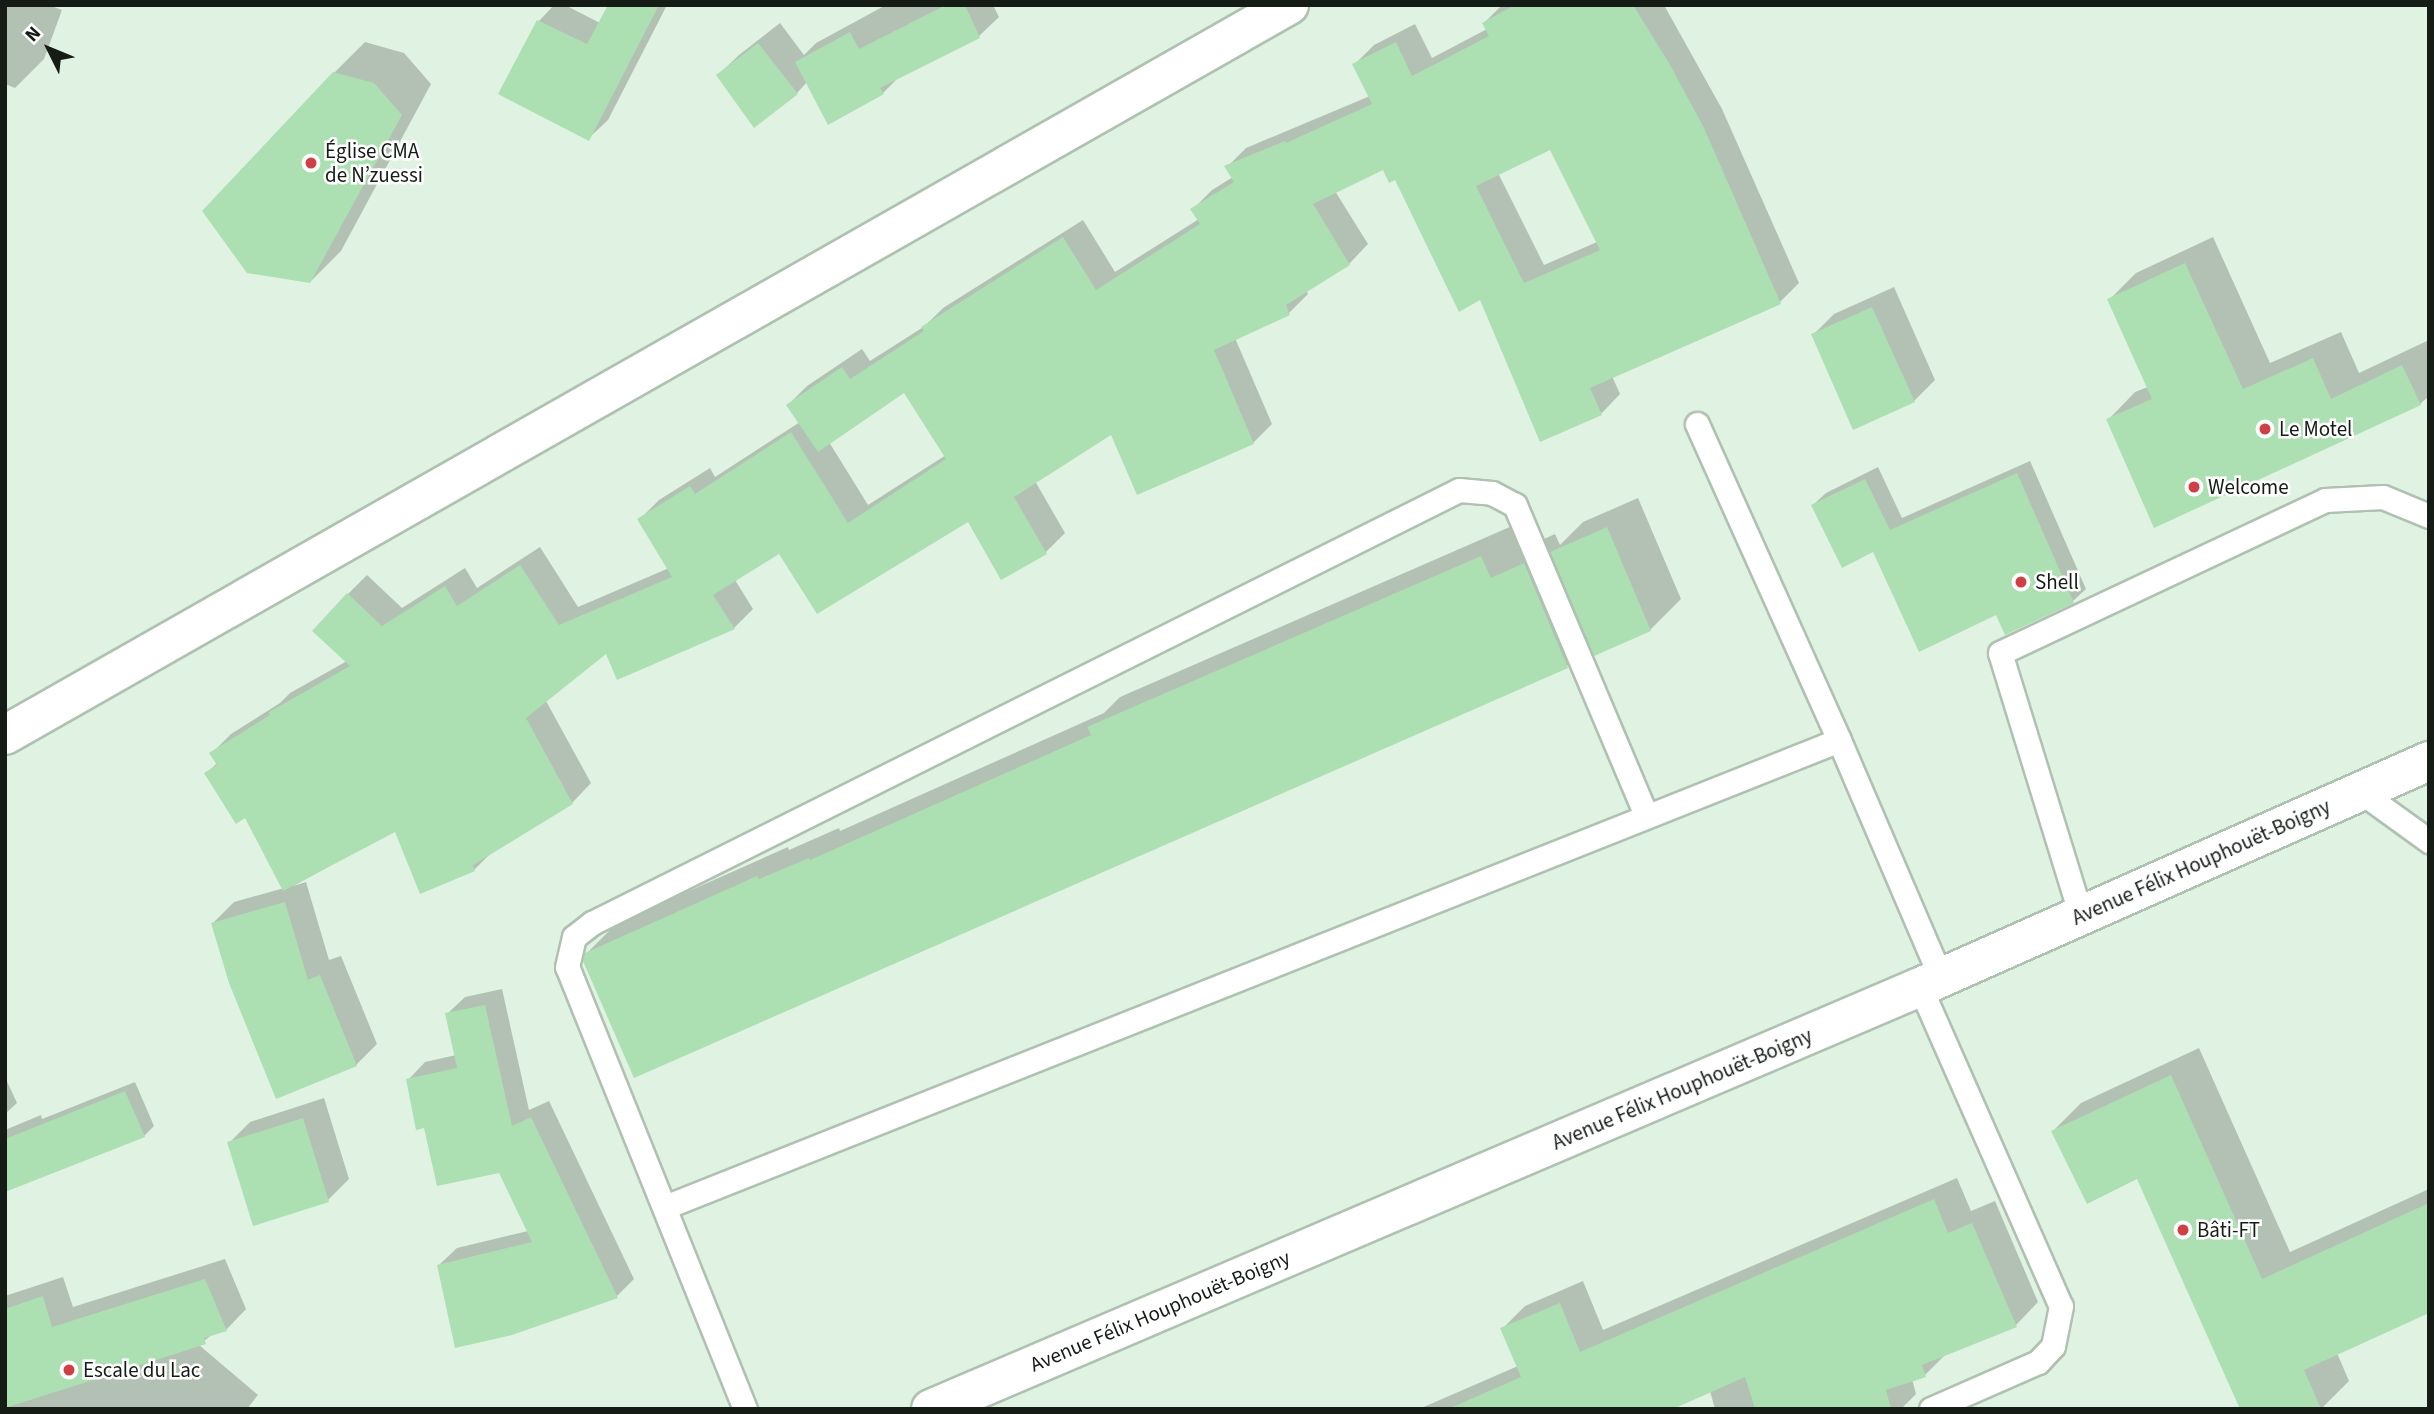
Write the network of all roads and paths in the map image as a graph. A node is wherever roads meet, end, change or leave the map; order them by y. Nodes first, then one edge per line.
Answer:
1 (1289, 5) edge
2 (1697, 424) dead end
3 (2429, 516) edge
4 (5, 735) edge
5 (1839, 740) junction
6 (2429, 761) edge
7 (2361, 792) junction
8 (1646, 815) junction
9 (2429, 841) edge
10 (2081, 916) junction
11 (1931, 983) junction
12 (665, 1207) junction
13 (745, 1409) edge
14 (931, 1409) edge
15 (1931, 1409) edge

1 - 4 main road
2 - 5 lane
3 - 10 lane
5 - 8 lane
5 - 11 lane
6 - 7 main road, Avenue Félix Houphouët-Boigny
7 - 9 lane
7 - 10 main road, Avenue Félix Houphouët-Boigny
8 - 12 lane
8 - 12 lane
10 - 11 main road, Avenue Félix Houphouët-Boigny
11 - 14 main road, Avenue Félix Houphouët-Boigny
11 - 15 lane
12 - 13 lane

